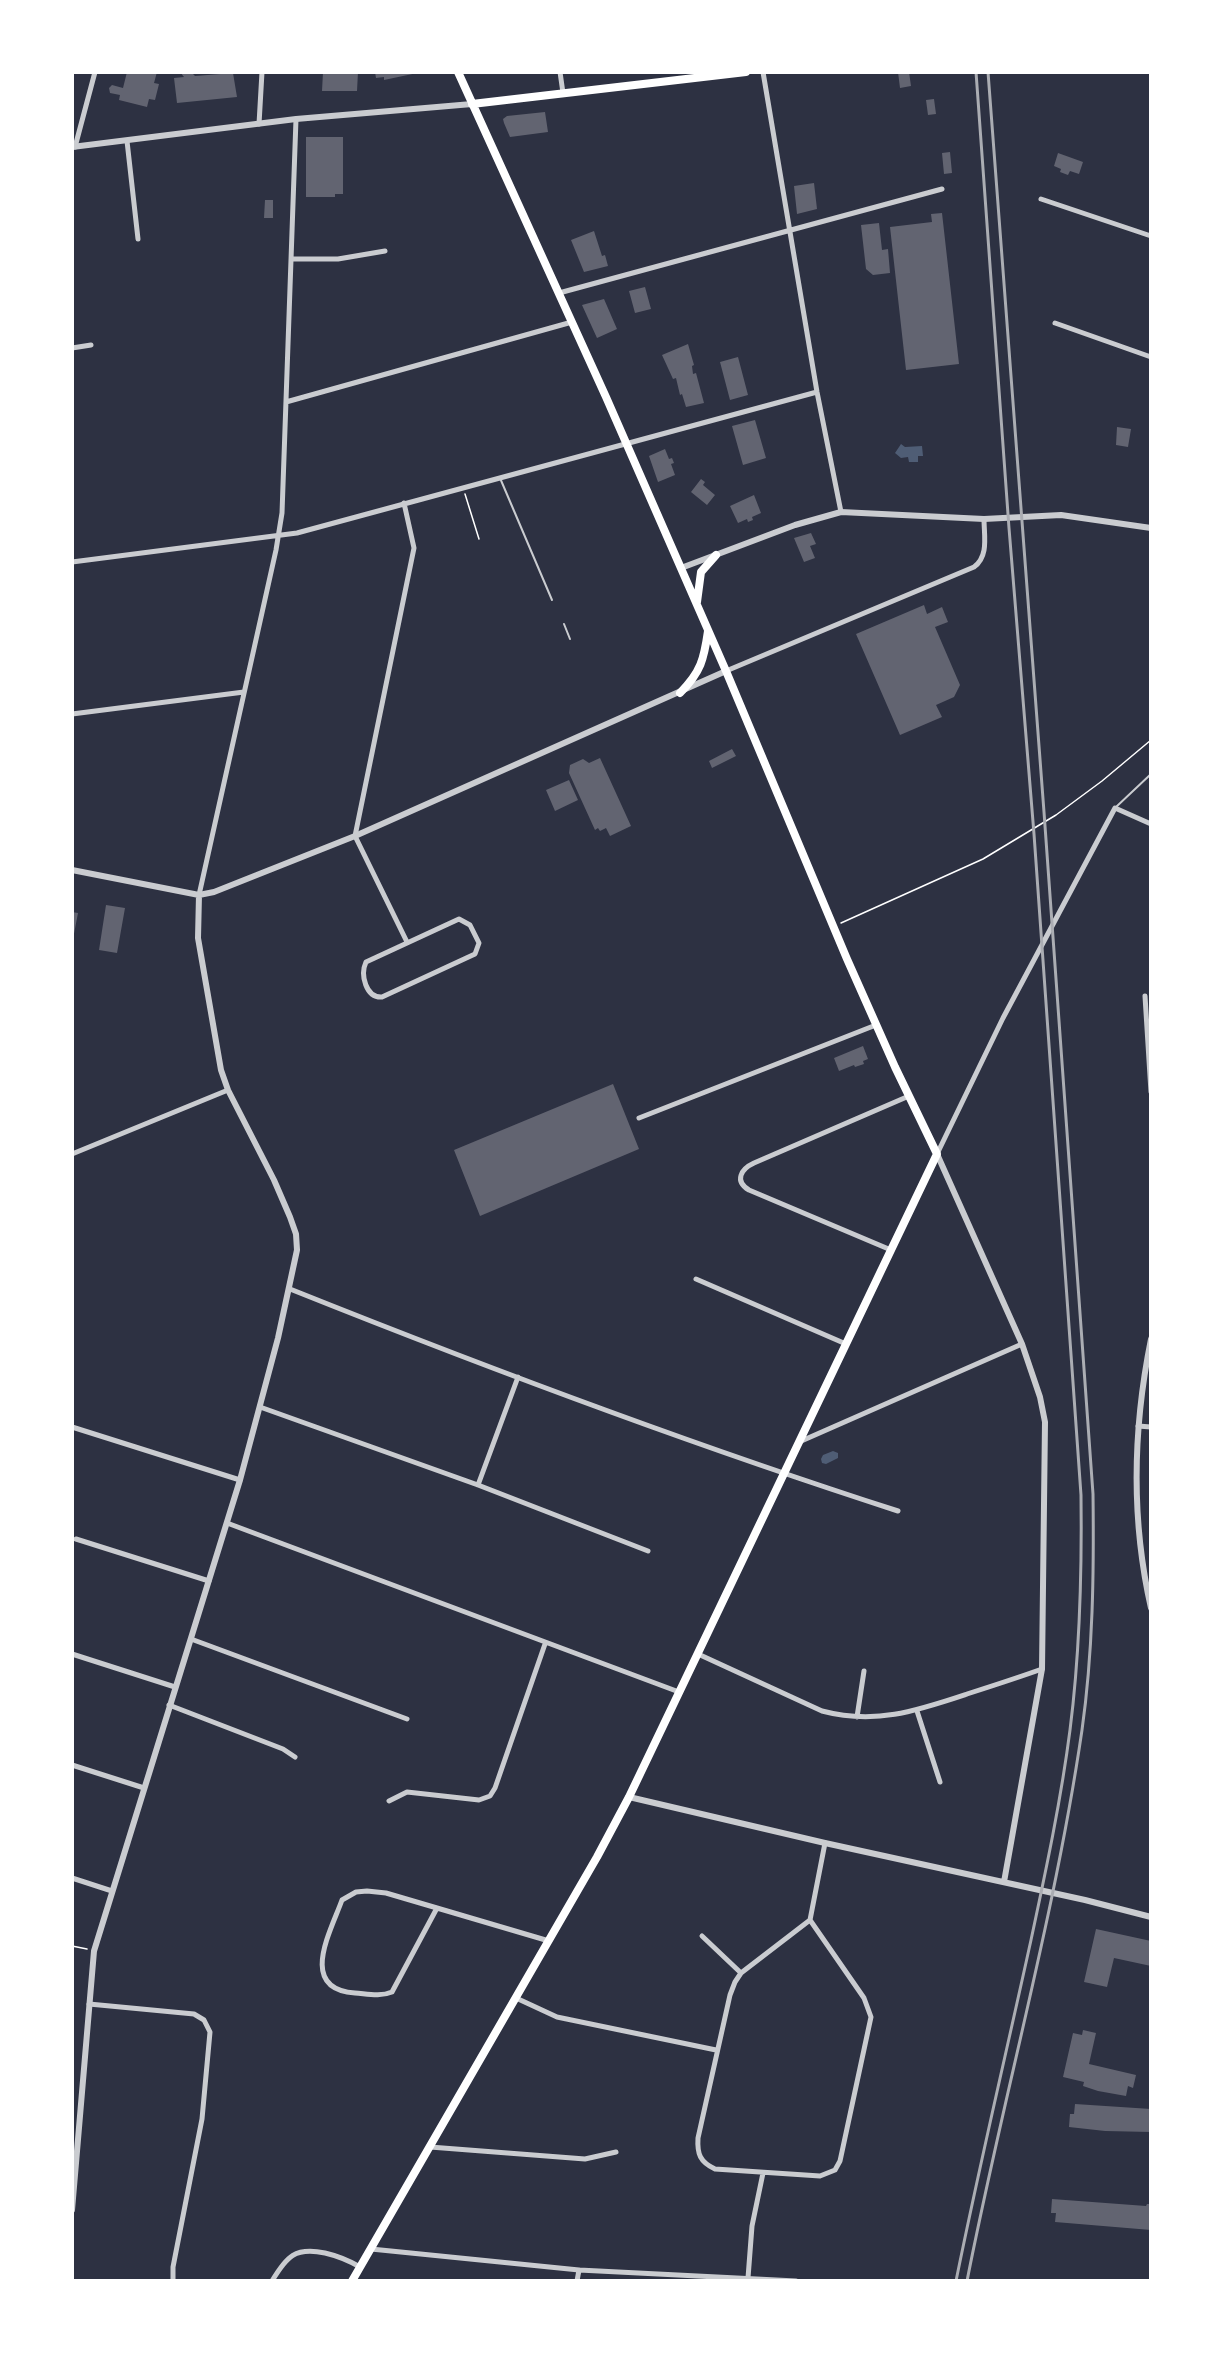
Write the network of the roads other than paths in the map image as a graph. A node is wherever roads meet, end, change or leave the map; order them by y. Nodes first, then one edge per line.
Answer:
1 (95, 72) edge
2 (262, 72) edge
3 (458, 72) edge
4 (560, 72) edge
5 (746, 72) edge
6 (763, 72) edge
7 (563, 93) junction
8 (472, 104) junction
9 (296, 119) junction
10 (259, 124) junction
11 (127, 141) junction
12 (74, 147) edge
13 (942, 189) dead end
14 (1041, 199) dead end
15 (789, 231) junction
16 (1151, 236) edge
17 (138, 239) dead end
18 (385, 251) dead end
19 (291, 259) junction
20 (559, 293) junction
21 (572, 322) junction
22 (1055, 323) dead end
23 (91, 345) dead end
24 (72, 348) edge
25 (1151, 357) edge
26 (817, 392) junction
27 (286, 402) junction
28 (626, 444) junction
29 (499, 476) junction
30 (404, 503) junction
31 (841, 512) junction
32 (984, 519) junction
33 (1151, 528) edge
34 (279, 536) junction
35 (716, 555) junction
36 (72, 562) edge
37 (681, 568) junction
38 (552, 600) dead end
39 (697, 603) junction
40 (564, 624) dead end
41 (708, 629) junction
42 (570, 639) dead end
43 (726, 671) junction
44 (244, 692) junction
45 (680, 693) junction
46 (72, 714) edge
47 (1151, 774) edge
48 (1115, 807) junction
49 (1151, 824) edge
50 (355, 836) junction
51 (72, 870) edge
52 (199, 895) junction
53 (406, 942) junction
54 (1145, 996) dead end
55 (876, 1025) junction
56 (228, 1090) junction
57 (1151, 1092) edge
58 (909, 1096) junction
59 (639, 1118) dead end
60 (72, 1154) edge
61 (937, 1154) junction
62 (891, 1250) junction
63 (696, 1279) dead end
64 (290, 1289) junction
65 (1151, 1339) edge
66 (846, 1344) junction
67 (1022, 1344) junction
68 (518, 1377) junction
69 (260, 1407) junction
70 (1138, 1426) junction
71 (72, 1427) edge
72 (1151, 1427) edge
73 (799, 1443) junction
74 (783, 1474) junction
75 (240, 1480) junction
76 (478, 1485) junction
77 (898, 1511) dead end
78 (227, 1522) junction
79 (76, 1539) dead end
80 (648, 1551) dead end
81 (209, 1581) junction
82 (1151, 1608) edge
83 (191, 1639) junction
84 (545, 1644) junction
85 (698, 1653) junction
86 (72, 1654) edge
87 (1042, 1669) junction
88 (864, 1671) dead end
89 (175, 1687) junction
90 (679, 1692) junction
91 (170, 1705) junction
92 (917, 1711) junction
93 (857, 1717) junction
94 (406, 1719) dead end
95 (295, 1757) dead end
96 (72, 1765) edge
97 (940, 1782) dead end
98 (144, 1788) junction
99 (629, 1797) junction
100 (389, 1801) dead end
101 (825, 1844) junction
102 (72, 1878) edge
103 (1004, 1882) junction
104 (112, 1890) junction
105 (437, 1908) junction
106 (1151, 1917) edge
107 (810, 1920) junction
108 (702, 1936) dead end
109 (549, 1941) junction
110 (741, 1973) junction
111 (516, 1998) junction
112 (89, 2004) junction
113 (716, 2050) junction
114 (72, 2112) edge
115 (80, 2113) junction
116 (429, 2147) junction
117 (616, 2152) dead end
118 (763, 2173) junction
119 (72, 2210) edge
120 (371, 2249) junction
121 (360, 2267) junction
122 (579, 2270) junction
123 (748, 2278) junction
124 (173, 2281) edge
125 (272, 2281) edge
126 (352, 2281) edge
127 (577, 2281) edge
128 (796, 2281) edge

1 - 12 street
2 - 10 street
3 - 8 main road
4 - 7 street
5 - 7 main road
6 - 15 street
7 - 8 main road
8 - 9 street
8 - 20 main road
9 - 10 street
9 - 19 street
10 - 11 street
11 - 12 street
11 - 17 street
13 - 15 street
14 - 16 street
15 - 20 street
15 - 26 street
18 - 19 street
19 - 27 street
20 - 21 main road
21 - 27 street
21 - 28 main road
22 - 25 street
23 - 24 street
26 - 28 street
26 - 31 street
27 - 34 street
28 - 29 street
28 - 37 main road
29 - 30 street
29 - 38 lane
30 - 34 street
30 - 50 street
31 - 32 street
31 - 35 street
32 - 33 street
32 - 43 street
34 - 36 street
34 - 44 street
35 - 37 street
35 - 39 main road
37 - 39 main road
39 - 41 main road
40 - 42 lane
41 - 43 main road
41 - 45 main road
43 - 45 street
43 - 55 main road
44 - 46 street
44 - 52 street
45 - 50 street
47 - 48 lane
48 - 49 street
48 - 61 street
50 - 52 street
50 - 53 street
51 - 52 street
52 - 56 street
53 - 53 street
54 - 57 street
55 - 58 main road
55 - 59 street
56 - 60 street
56 - 64 street
58 - 61 main road
58 - 62 street
61 - 62 main road
61 - 67 street
62 - 66 main road
63 - 66 street
64 - 68 street
64 - 69 street
65 - 70 street
66 - 73 main road
67 - 73 street
67 - 87 street
68 - 74 street
68 - 76 street
69 - 75 street
69 - 76 street
70 - 72 street
70 - 82 street
71 - 75 street
73 - 74 main road
74 - 77 street
74 - 85 main road
75 - 78 street
76 - 80 street
78 - 81 street
78 - 84 street
79 - 81 street
81 - 83 street
83 - 89 street
83 - 94 street
84 - 90 street
84 - 100 street
85 - 90 main road
85 - 93 street
86 - 89 street
87 - 92 street
87 - 103 street
88 - 93 street
89 - 91 street
90 - 99 main road
91 - 95 street
91 - 98 street
92 - 93 street
92 - 97 street
96 - 98 street
98 - 104 street
99 - 101 street
99 - 109 main road
101 - 103 street
101 - 107 street
102 - 104 street
103 - 106 street
104 - 112 street
105 - 105 street
105 - 109 street
107 - 110 street
107 - 118 street
108 - 110 street
109 - 111 main road
110 - 113 street
111 - 113 street
111 - 116 main road
112 - 115 street
112 - 124 street
113 - 118 street
114 - 115 street
115 - 119 street
116 - 117 street
116 - 120 main road
118 - 123 street
120 - 121 main road
120 - 122 street
121 - 125 street
121 - 126 main road
122 - 123 street
122 - 127 street
123 - 128 street

